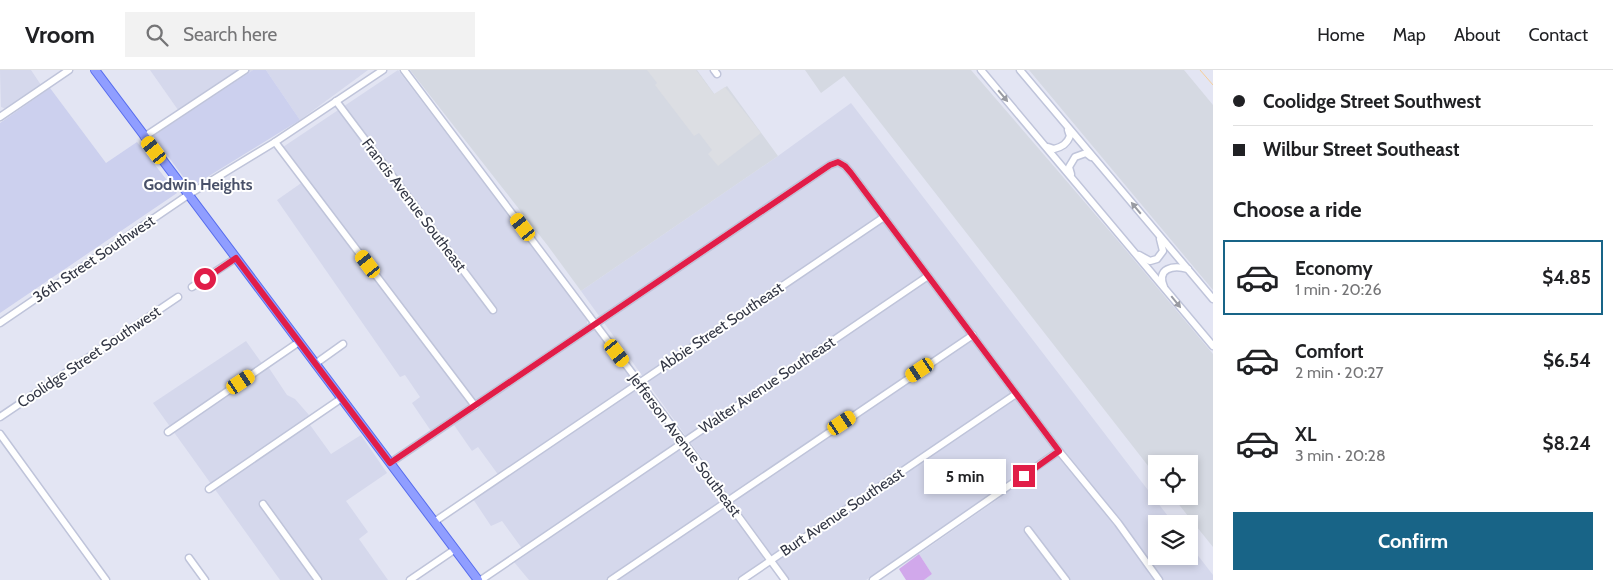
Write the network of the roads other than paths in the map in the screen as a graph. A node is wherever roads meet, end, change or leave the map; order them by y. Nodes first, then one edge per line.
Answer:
1 (69, 70) edge
2 (245, 70) edge
3 (383, 70) edge
4 (404, 70) edge
5 (1020, 70) edge
6 (97, 71) edge
7 (982, 71) edge
8 (336, 101) junction
9 (1, 115) edge
10 (1064, 122) junction
11 (144, 137) junction
12 (275, 142) junction
13 (1045, 145) junction
14 (1095, 158) junction
15 (1071, 176) junction
16 (188, 195) junction
17 (884, 217) junction
18 (1156, 231) junction
19 (1134, 252) junction
20 (236, 258) junction
21 (1188, 269) junction
22 (928, 276) junction
23 (192, 288) dead end
24 (1165, 289) junction
25 (178, 297) dead end
26 (1213, 298) edge
27 (492, 310) dead end
28 (0, 323) edge
29 (595, 323) junction
30 (973, 335) junction
31 (299, 342) junction
32 (343, 344) dead end
33 (1213, 346) edge
34 (315, 364) junction
35 (639, 383) junction
36 (1016, 394) junction
37 (342, 398) junction
38 (475, 406) junction
39 (0, 418) edge
40 (168, 432) dead end
41 (0, 434) edge
42 (684, 442) junction
43 (1059, 451) junction
44 (390, 463) junction
45 (209, 489) dead end
46 (727, 501) junction
47 (263, 504) dead end
48 (434, 522) junction
49 (1028, 530) dead end
50 (454, 550) junction
51 (189, 558) dead end
52 (771, 560) junction
53 (106, 580) edge
54 (205, 580) edge
55 (318, 580) edge
56 (410, 580) edge
57 (479, 580) edge
58 (611, 580) edge
59 (742, 580) edge
60 (785, 580) edge
61 (873, 580) edge
62 (1066, 580) edge
63 (1159, 580) edge

1 - 9 street
2 - 11 street
3 - 8 street, 36th Street Southwest
4 - 29 street, Jefferson Avenue Southeast
5 - 10 street
6 - 11 main road
7 -> 13 street
8 - 12 street, 36th Street Southwest
8 - 27 street, Francis Avenue Southeast
10 - 13 street
10 - 14 street
11 - 16 main road
12 - 16 street, 36th Street Southwest
12 - 38 street
13 - 15 street
14 - 15 street
18 -> 14 street
15 - 19 street
16 - 20 main road
16 - 28 street, 36th Street Southwest
17 - 22 street
17 - 29 street
17 - 35 street, Abbie Street Southeast
18 - 19 street
18 - 21 street
19 - 24 street
20 - 23 street
20 - 31 main road
21 - 24 street
21 - 26 street
22 - 30 street
22 - 42 street, Walter Avenue Southeast
24 -> 33 street
25 - 39 street, Coolidge Street Southwest
29 - 35 street, Jefferson Avenue Southeast
29 - 38 street
30 - 36 street
30 - 46 street
31 - 34 main road
31 - 40 street
32 - 34 street
34 - 37 main road
35 - 42 street, Jefferson Avenue Southeast
35 - 48 street, Abbie Street Southeast
36 - 43 street
36 - 52 street, Burt Avenue Southeast
37 - 44 main road
37 - 45 street
38 - 44 street
41 - 53 street
42 - 46 street, Jefferson Avenue Southeast
42 - 57 street, Walter Avenue Southeast
43 - 61 street
43 - 63 street
44 - 48 main road
46 - 52 street, Jefferson Avenue Southeast
46 - 58 street
47 - 55 street
48 - 50 main road
49 - 62 street
50 - 56 street
50 - 57 main road
51 - 54 street
52 - 59 street, Burt Avenue Southeast
52 - 60 street, Jefferson Avenue Southeast

